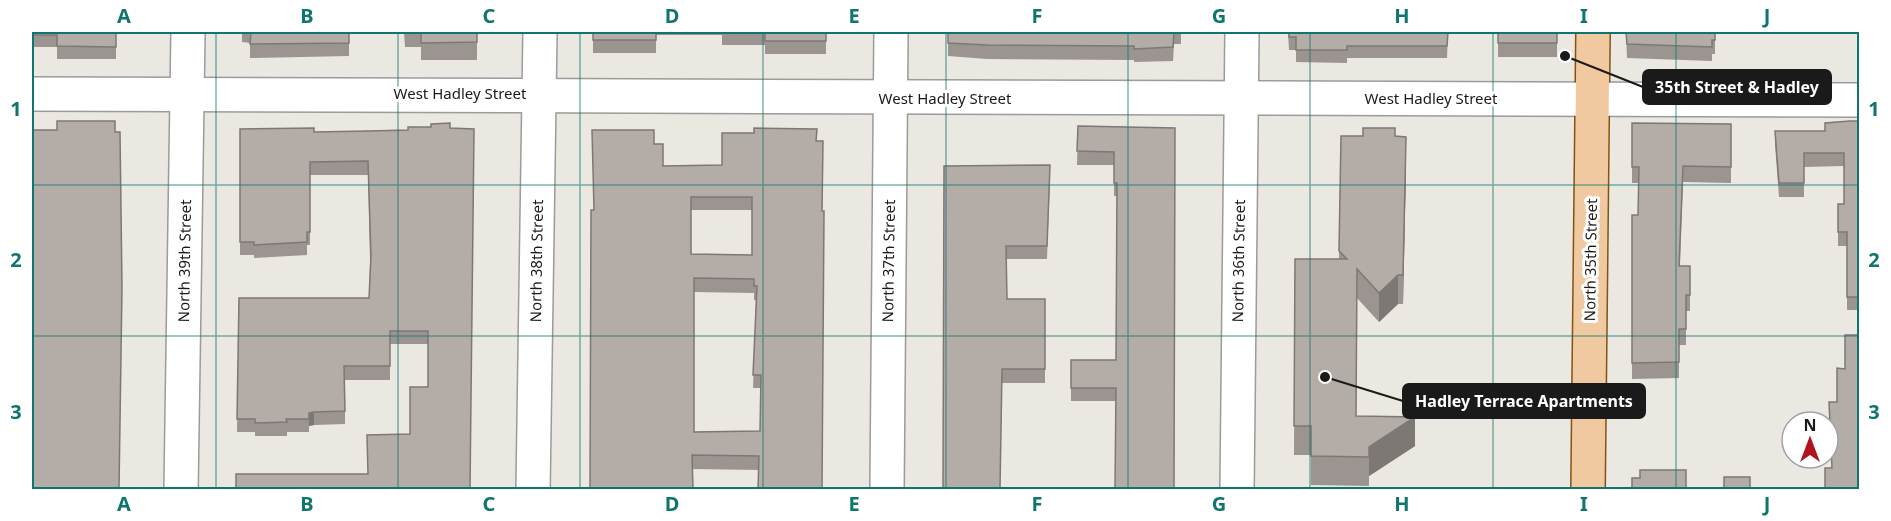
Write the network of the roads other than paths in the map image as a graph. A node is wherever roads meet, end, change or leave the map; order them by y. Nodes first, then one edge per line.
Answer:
1 (188, 32) edge
2 (540, 32) edge
3 (891, 32) edge
4 (1242, 32) edge
5 (1593, 32) edge
6 (32, 94) edge
7 (187, 94) junction
8 (540, 94) junction
9 (1593, 98) junction
10 (890, 99) junction
11 (1241, 100) junction
12 (1860, 100) edge
13 (181, 489) edge
14 (533, 489) edge
15 (887, 489) edge
16 (1236, 489) edge
17 (1588, 489) edge

1 - 7 street, North 39th Street
2 - 8 street, North 38th Street
3 - 10 street, North 37th Street
4 - 11 street, North 36th Street
5 - 9 main road, North 35th Street
6 - 7 street, West Hadley Street
7 - 8 street, West Hadley Street
7 - 13 street, North 39th Street
8 - 10 street, West Hadley Street
8 - 14 street, North 38th Street
9 - 11 street, West Hadley Street
9 - 12 street, West Hadley Street
9 - 17 main road, North 35th Street
10 - 11 street, West Hadley Street
10 - 15 street, North 37th Street
11 - 16 street, North 36th Street

